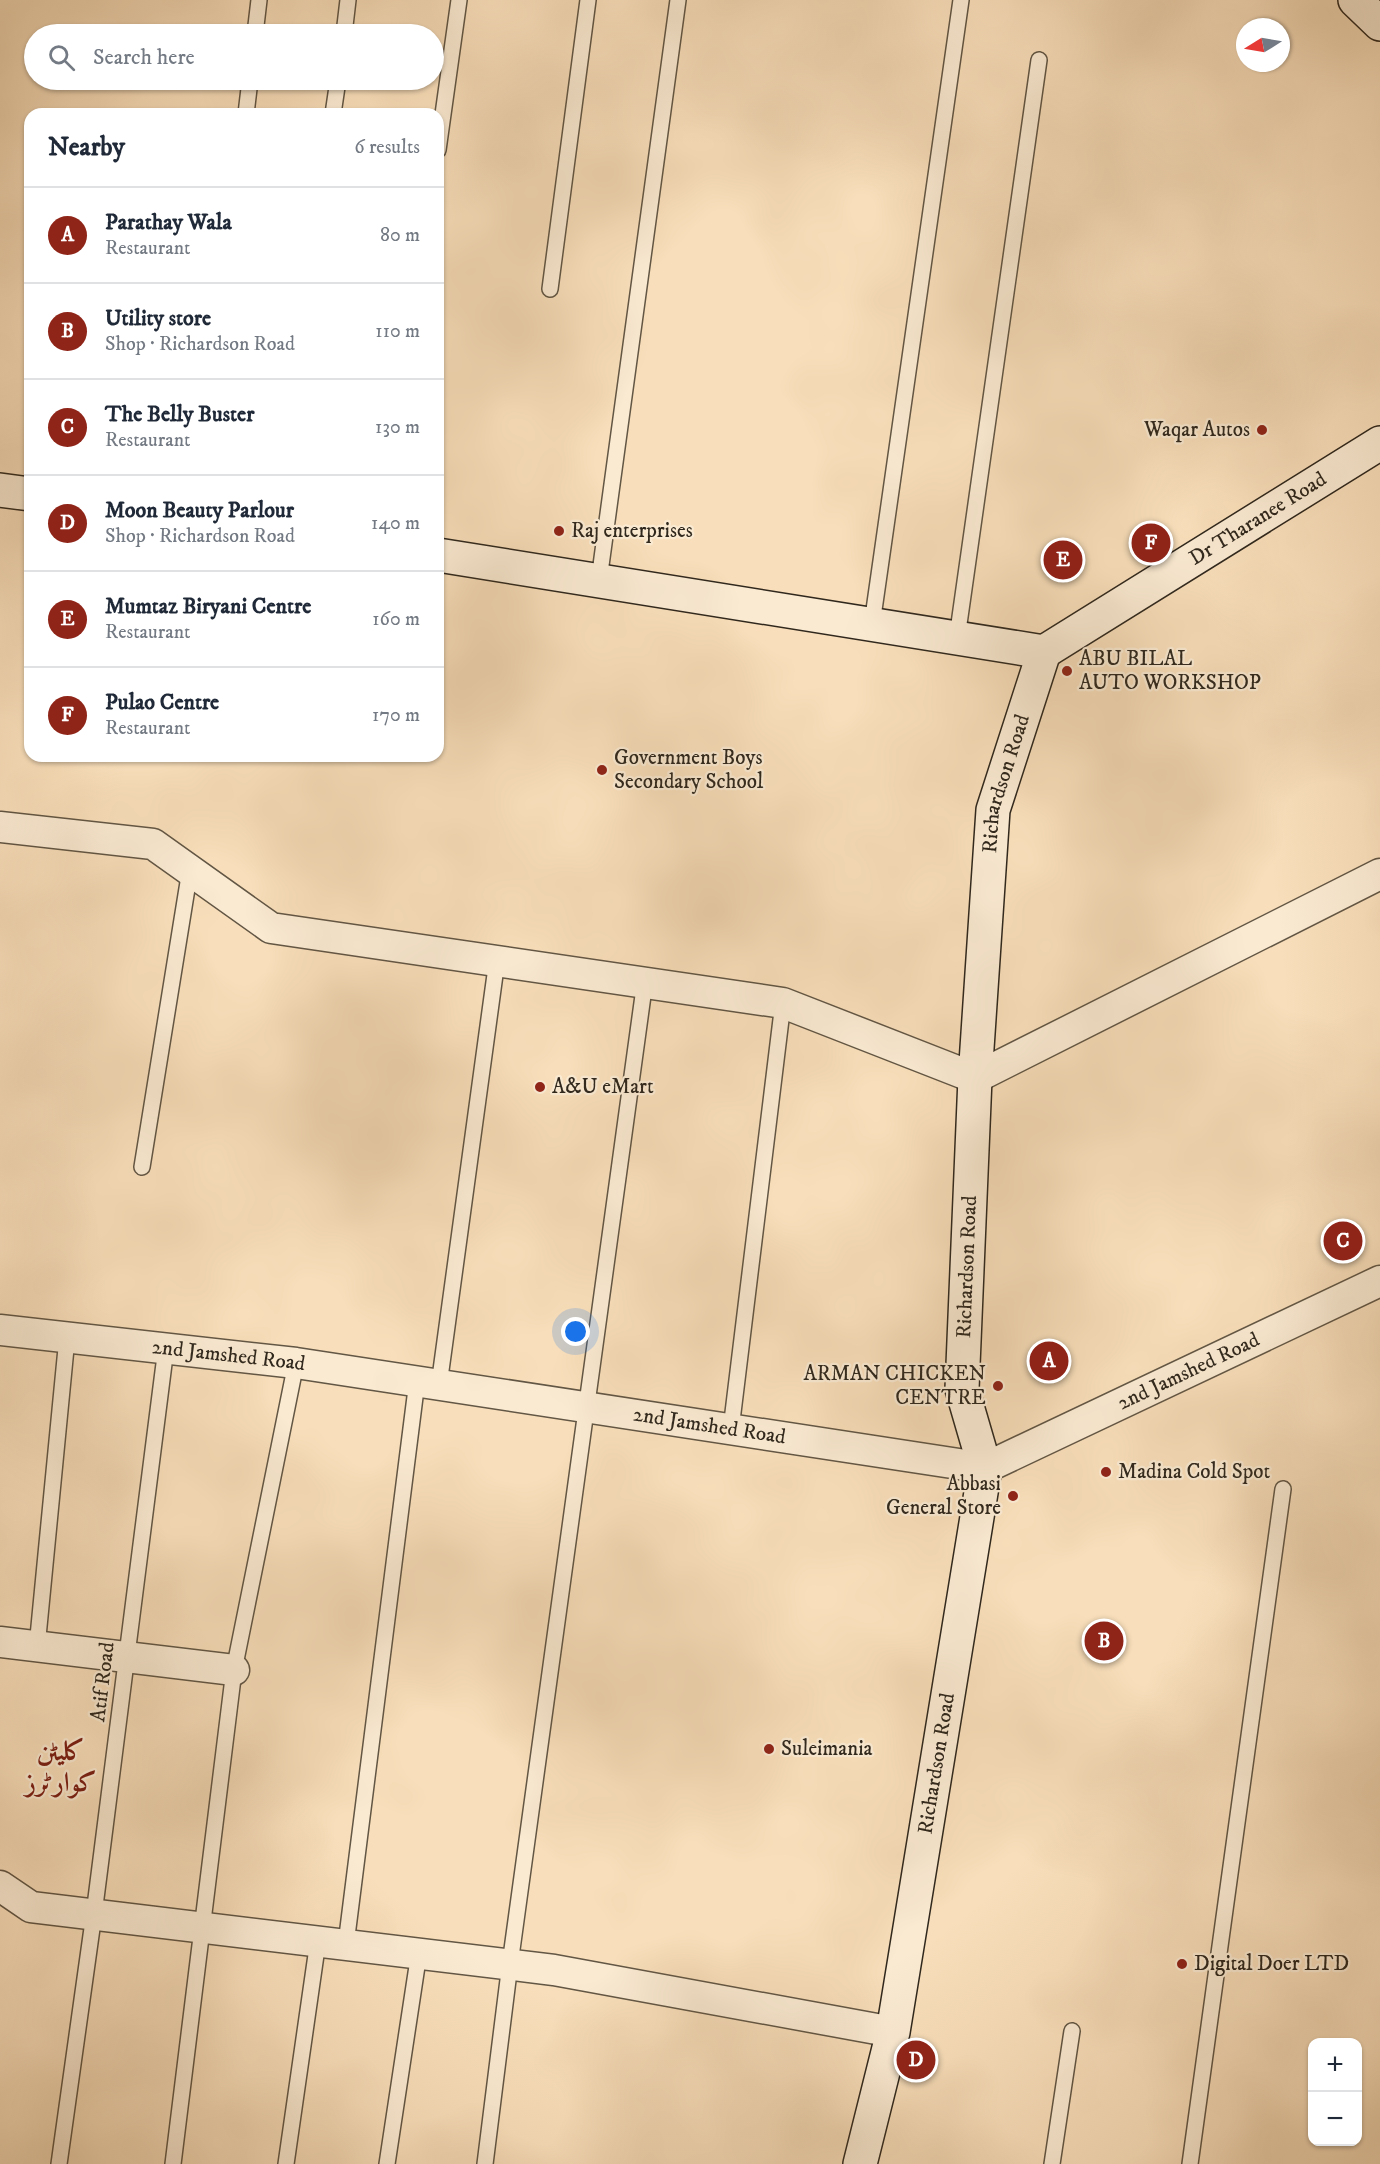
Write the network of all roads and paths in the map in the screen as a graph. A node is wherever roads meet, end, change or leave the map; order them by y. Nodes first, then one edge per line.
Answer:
1 (259, 0) edge
2 (348, 0) edge
3 (459, 0) edge
4 (588, 0) edge
5 (678, 0) edge
6 (961, 0) edge
7 (1356, 0) edge
8 (256, 24) edge
9 (345, 24) edge
10 (1380, 24) edge
11 (1039, 60) dead end
12 (249, 90) edge
13 (337, 90) edge
14 (247, 108) edge
15 (334, 108) edge
16 (444, 108) edge
17 (550, 290) dead end
18 (1380, 442) edge
19 (0, 490) edge
20 (24, 494) edge
21 (444, 556) edge
22 (599, 580) junction
23 (872, 624) junction
24 (957, 638) junction
25 (1044, 652) junction
26 (0, 826) edge
27 (190, 870) junction
28 (1380, 874) edge
29 (497, 960) junction
30 (645, 981) junction
31 (783, 1003) junction
32 (975, 1078) junction
33 (142, 1167) dead end
34 (1380, 1281) edge
35 (0, 1330) edge
36 (67, 1338) junction
37 (166, 1348) junction
38 (296, 1363) junction
39 (428, 1383) junction
40 (586, 1407) junction
41 (731, 1429) junction
42 (985, 1468) junction
43 (1283, 1489) dead end
44 (0, 1642) edge
45 (37, 1647) junction
46 (128, 1657) junction
47 (234, 1670) junction
48 (0, 1886) edge
49 (94, 1914) junction
50 (201, 1926) junction
51 (332, 1942) junction
52 (419, 1953) junction
53 (510, 1964) junction
54 (1072, 2031) dead end
55 (893, 2032) junction
56 (59, 2164) edge
57 (173, 2164) edge
58 (286, 2164) edge
59 (387, 2164) edge
60 (485, 2164) edge
61 (860, 2164) edge
62 (1052, 2164) edge
63 (1190, 2164) edge

1 - 8 lane
2 - 9 lane
3 - 16 lane
4 - 17 lane
5 - 22 lane
6 - 23 lane
7 - 10 street
11 - 24 lane
12 - 14 lane
13 - 15 lane
18 - 25 street, Dr Tharanee Road
19 - 20 street
21 - 22 street
22 - 23 street
23 - 24 street
24 - 25 street
25 - 32 street, Richardson Road
26 - 27 street
27 - 29 street
27 - 33 lane
28 - 32 street
29 - 30 street
29 - 39 lane
30 - 31 street
30 - 40 lane
31 - 32 street
31 - 41 lane
32 - 42 street, Richardson Road
34 - 42 street, 2nd Jamshed Road
35 - 36 street, 2nd Jamshed Road
36 - 37 street, 2nd Jamshed Road
36 - 45 lane
37 - 38 street, 2nd Jamshed Road
37 - 46 lane, Atif Road
38 - 39 street, 2nd Jamshed Road
38 - 47 lane
39 - 40 street, 2nd Jamshed Road
39 - 51 lane
40 - 41 street, 2nd Jamshed Road
40 - 53 lane
41 - 42 street, 2nd Jamshed Road
42 - 55 street, Richardson Road
43 - 63 lane
44 - 45 street
45 - 46 street
46 - 47 street
46 - 49 lane, Atif Road
47 - 50 lane
48 - 49 street
49 - 50 street
49 - 56 lane, Atif Road
50 - 51 street
50 - 57 lane
51 - 52 street
51 - 58 lane
52 - 53 street
52 - 59 lane
53 - 55 street
53 - 60 lane
54 - 62 lane
55 - 61 street, Richardson Road

